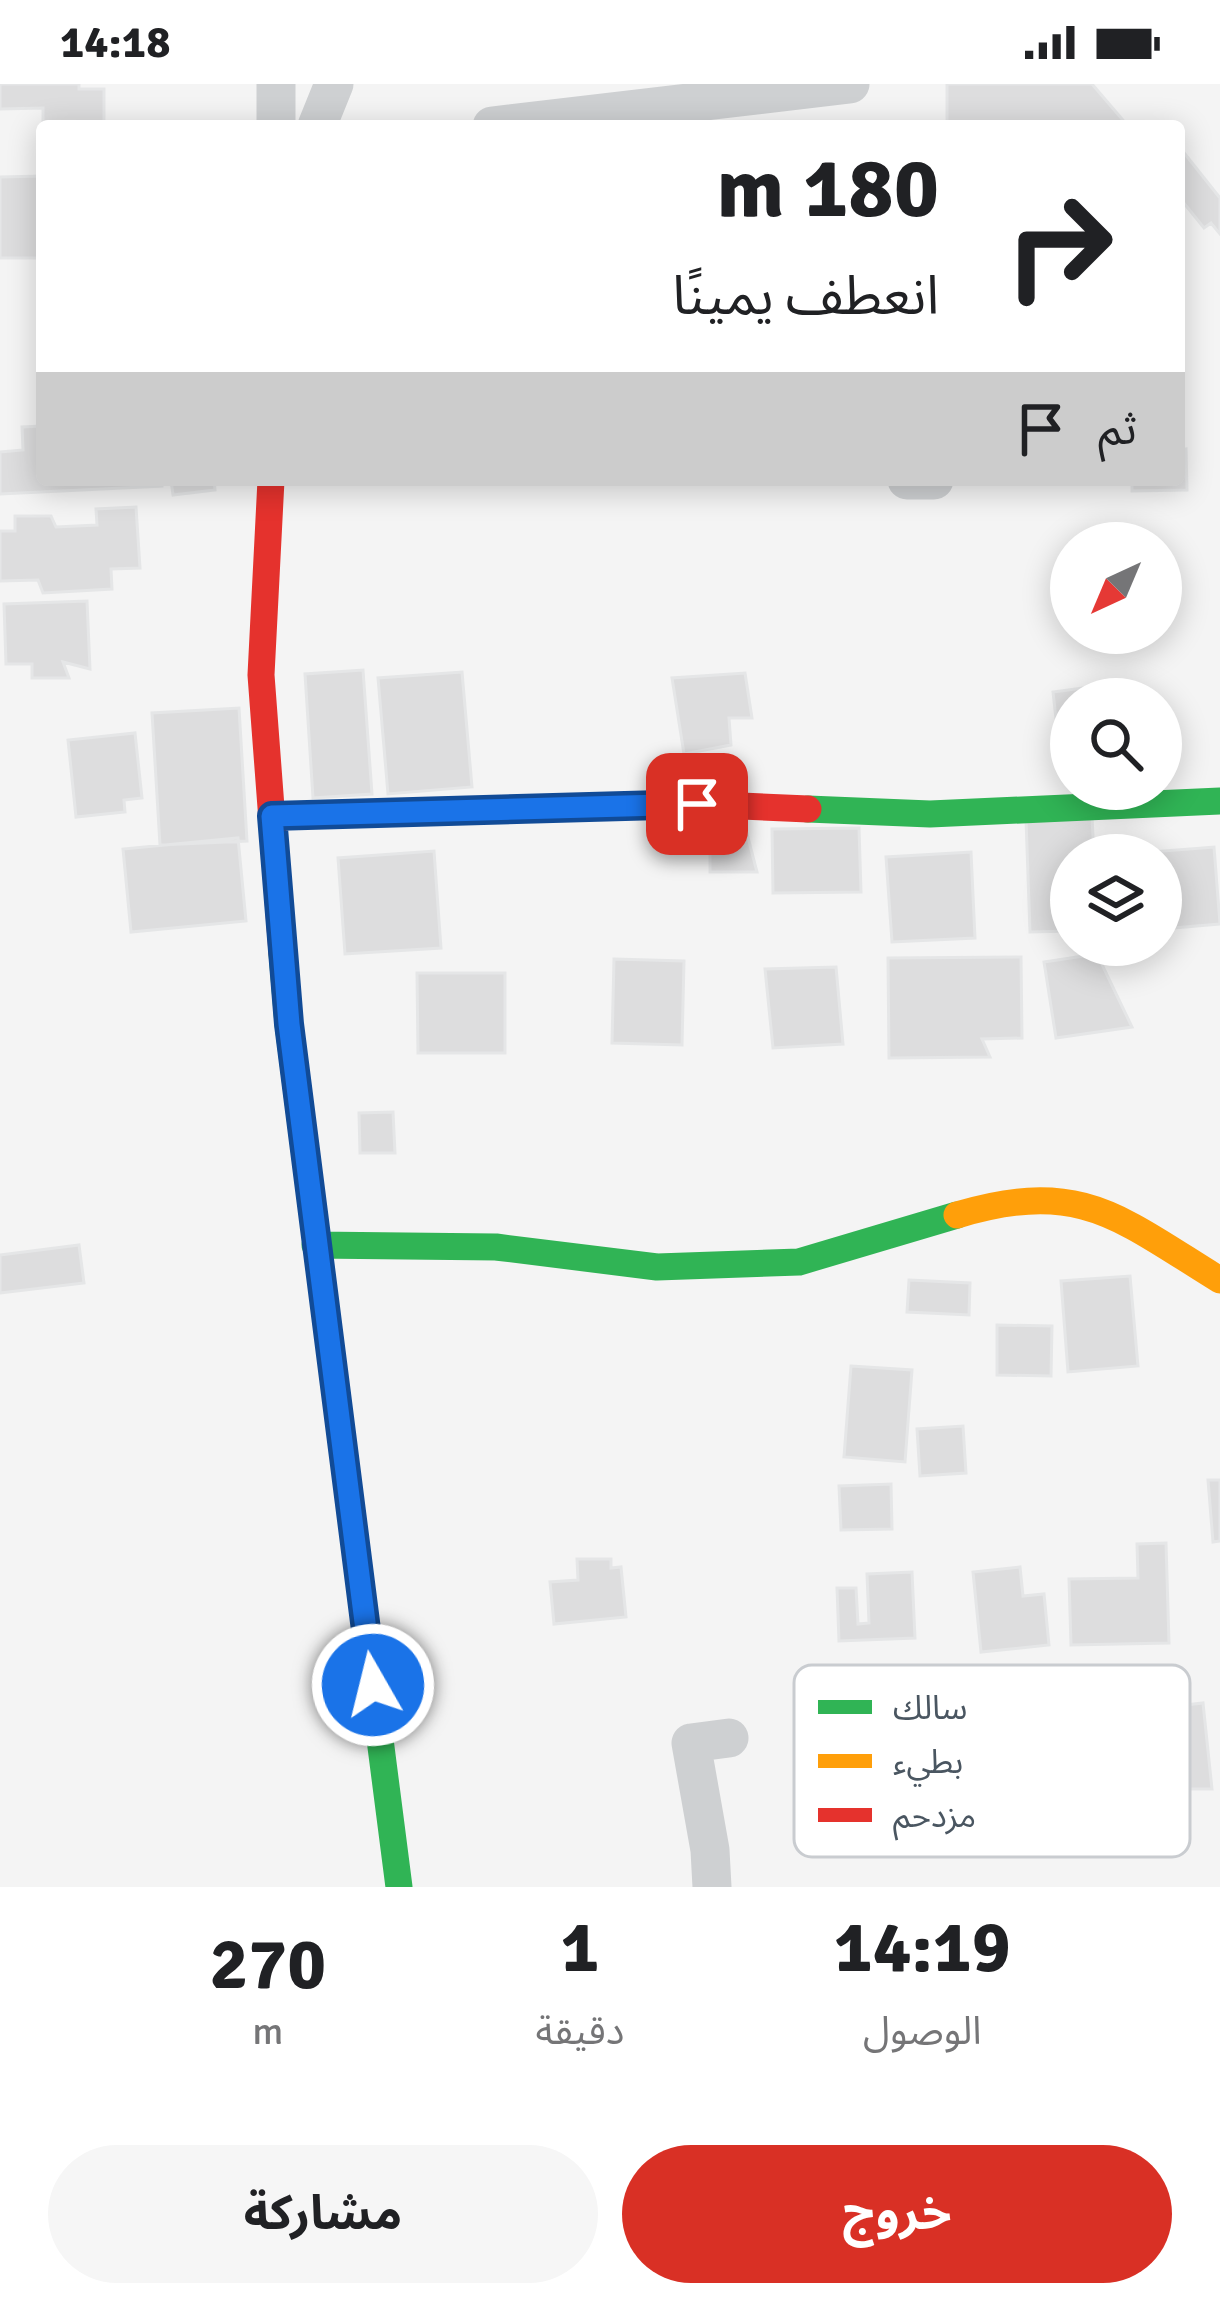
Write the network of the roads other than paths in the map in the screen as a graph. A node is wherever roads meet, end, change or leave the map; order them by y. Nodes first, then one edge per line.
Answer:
1 (276, 84) edge
2 (334, 84) edge
3 (850, 84) edge
4 (276, 120) edge
5 (319, 120) edge
6 (543, 120) edge
7 (271, 486) edge
8 (1220, 801) edge
9 (272, 816) junction
10 (315, 1245) junction
11 (1220, 1280) edge
12 (729, 1738) dead end
13 (399, 1887) edge
14 (712, 1887) edge

1 - 4 street
2 - 5 street
3 - 6 street
7 - 9 street
8 - 9 street
9 - 10 street
10 - 11 street
10 - 13 street
12 - 14 street

